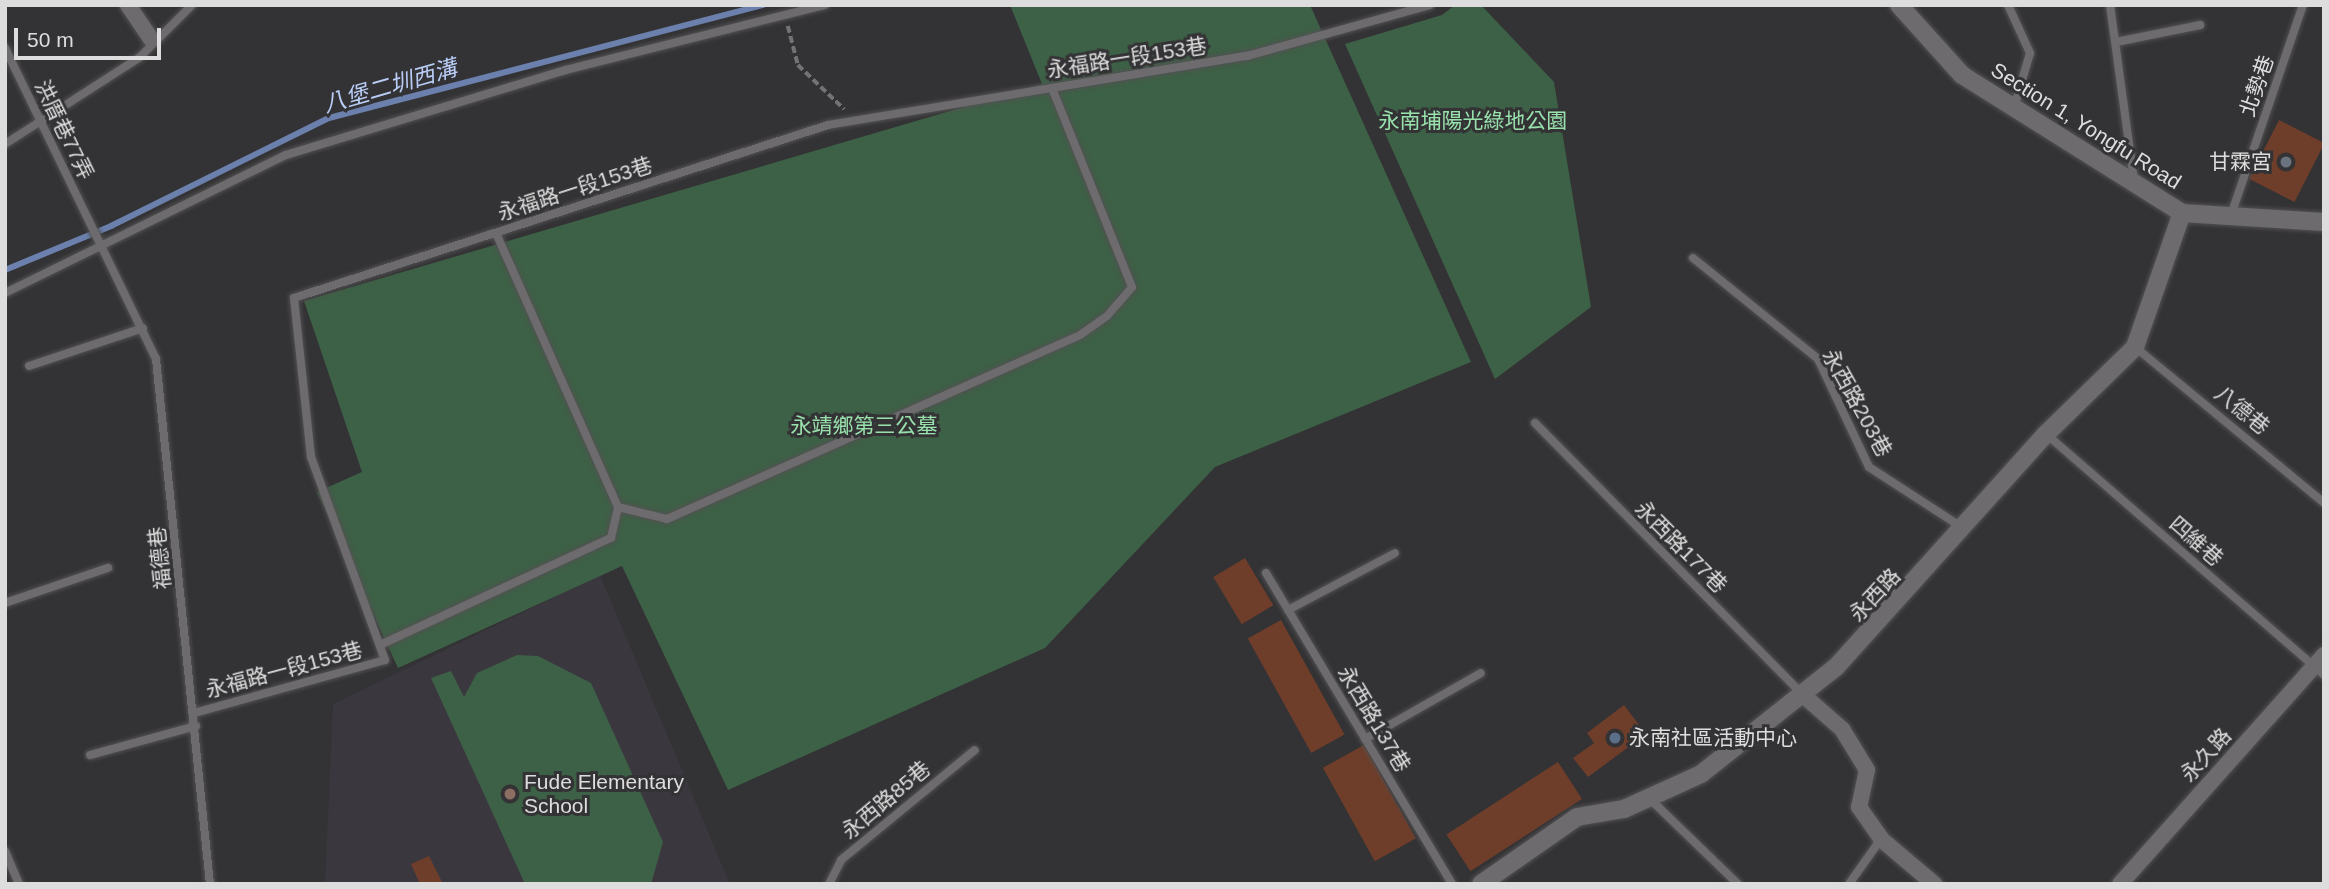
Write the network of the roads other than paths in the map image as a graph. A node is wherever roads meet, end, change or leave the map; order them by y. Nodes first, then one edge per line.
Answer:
1 (128, 5) edge
2 (191, 5) edge
3 (825, 5) edge
4 (1430, 5) edge
5 (1899, 5) edge
6 (2008, 5) edge
7 (2110, 5) edge
8 (2303, 5) edge
9 (2200, 25) dead end
10 (151, 39) junction
11 (2116, 42) junction
12 (5, 48) edge
13 (1052, 88) junction
14 (2014, 109) junction
15 (41, 126) junction
16 (5, 144) edge
17 (2134, 180) junction
18 (2182, 213) junction
19 (2230, 218) junction
20 (2324, 222) edge
21 (496, 233) junction
22 (101, 244) junction
23 (1693, 258) dead end
24 (5, 293) edge
25 (143, 328) junction
26 (2136, 348) junction
27 (29, 366) dead end
28 (1535, 423) dead end
29 (2046, 434) junction
30 (2324, 503) edge
31 (618, 507) junction
32 (1965, 529) junction
33 (1395, 553) dead end
34 (108, 568) dead end
35 (1266, 573) dead end
36 (5, 603) edge
37 (1289, 610) junction
38 (380, 645) junction
39 (2320, 665) edge
40 (1481, 673) dead end
41 (1802, 695) junction
42 (194, 713) junction
43 (196, 726) junction
44 (1365, 739) junction
45 (975, 750) dead end
46 (90, 755) dead end
47 (1651, 800) junction
48 (1881, 839) junction
49 (5, 851) edge
50 (19, 884) edge
51 (209, 884) edge
52 (829, 884) edge
53 (1452, 884) edge
54 (1481, 884) edge
55 (1738, 884) edge
56 (1849, 884) edge
57 (1934, 884) edge
58 (2120, 884) edge

1 - 10 street
2 - 10 lane
3 - 22 lane
4 - 13 lane, 永福路一段153巷
5 - 14 street, Section 1, Yongfu Road
6 - 14 lane
7 - 11 lane
8 - 19 lane, 北勢巷
9 - 11 lane
10 - 15 lane
11 - 17 lane
12 - 15 lane, 洪厝巷77弄
13 - 21 lane, 永福路一段153巷
13 - 31 lane
14 - 17 street, Section 1, Yongfu Road
15 - 16 lane
15 - 22 lane, 洪厝巷77弄
17 - 18 street, Section 1, Yongfu Road
18 - 19 street, Section 1, Yongfu Road
18 - 26 street, 永西路
19 - 20 street, Section 1, Yongfu Road
21 - 31 lane
21 - 38 lane, 永福路一段153巷
22 - 24 lane
22 - 25 lane, 福德巷
23 - 32 lane, 永西路203巷
25 - 27 lane
25 - 42 lane, 福德巷
26 - 29 street, 永西路
26 - 30 lane, 八德巷
28 - 41 lane, 永西路177巷
29 - 32 street, 永西路
29 - 39 lane, 四維巷
31 - 38 lane
32 - 41 street, 永西路
33 - 37 lane
34 - 36 lane
35 - 37 lane, 永西路137巷
37 - 44 lane, 永西路137巷
38 - 42 lane, 永福路一段153巷
39 - 58 street, 永久路
40 - 44 lane
41 - 47 street, 永西路
41 - 48 street
42 - 43 lane, 福德巷
43 - 46 lane
43 - 51 lane, 福德巷
44 - 53 lane, 永西路137巷
45 - 52 lane, 永西路85巷
47 - 54 street, 永西路
47 - 55 lane
48 - 56 lane
48 - 57 street
49 - 50 lane

